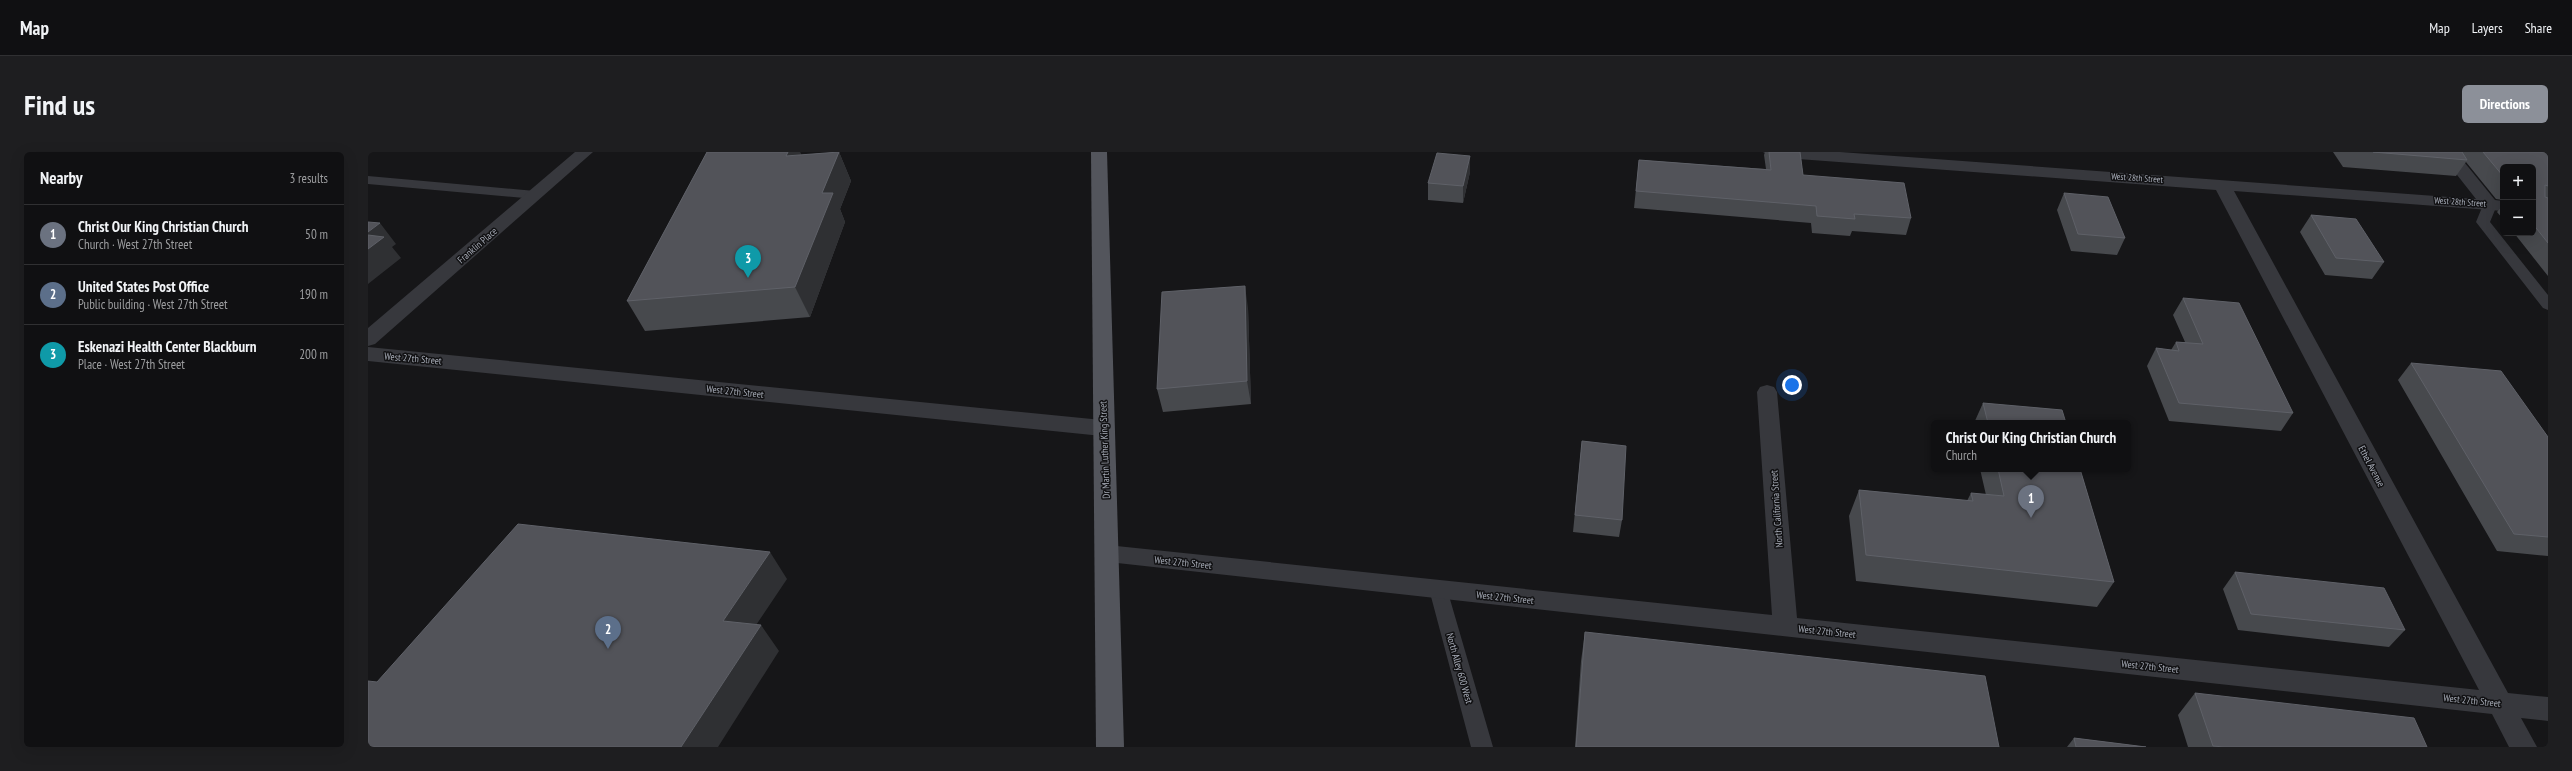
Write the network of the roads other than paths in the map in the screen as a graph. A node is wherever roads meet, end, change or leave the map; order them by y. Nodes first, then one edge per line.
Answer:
1 (585, 152) edge
2 (1098, 152) edge
3 (1771, 152) edge
4 (2447, 152) edge
5 (368, 180) edge
6 (2222, 184) junction
7 (535, 195) junction
8 (2496, 205) edge
9 (2548, 305) edge
10 (368, 339) edge
11 (368, 354) edge
12 (1767, 392) dead end
13 (1102, 428) junction
14 (1107, 554) junction
15 (1438, 589) junction
16 (1785, 627) junction
17 (2500, 703) junction
18 (2548, 709) edge
19 (1110, 747) edge
20 (1482, 747) edge
21 (2523, 747) edge

1 - 7 street, Franklin Place
2 - 13 main road, Dr Martin Luther King Street
3 - 6 street, West 28th Street
4 - 8 street
5 - 7 lane
6 - 8 street, West 28th Street
6 - 17 street, Ethel Avenue
7 - 10 street, Franklin Place
8 - 9 lane
11 - 13 street, West 27th Street
12 - 16 street, North California Street
13 - 14 main road, Dr Martin Luther King Street
14 - 15 street, West 27th Street
14 - 19 main road, Dr Martin Luther King Street
15 - 16 street, West 27th Street
15 - 20 lane, North Alley 600 West
16 - 17 street, West 27th Street
17 - 18 street, West 27th Street
17 - 21 street, Ethel Avenue

